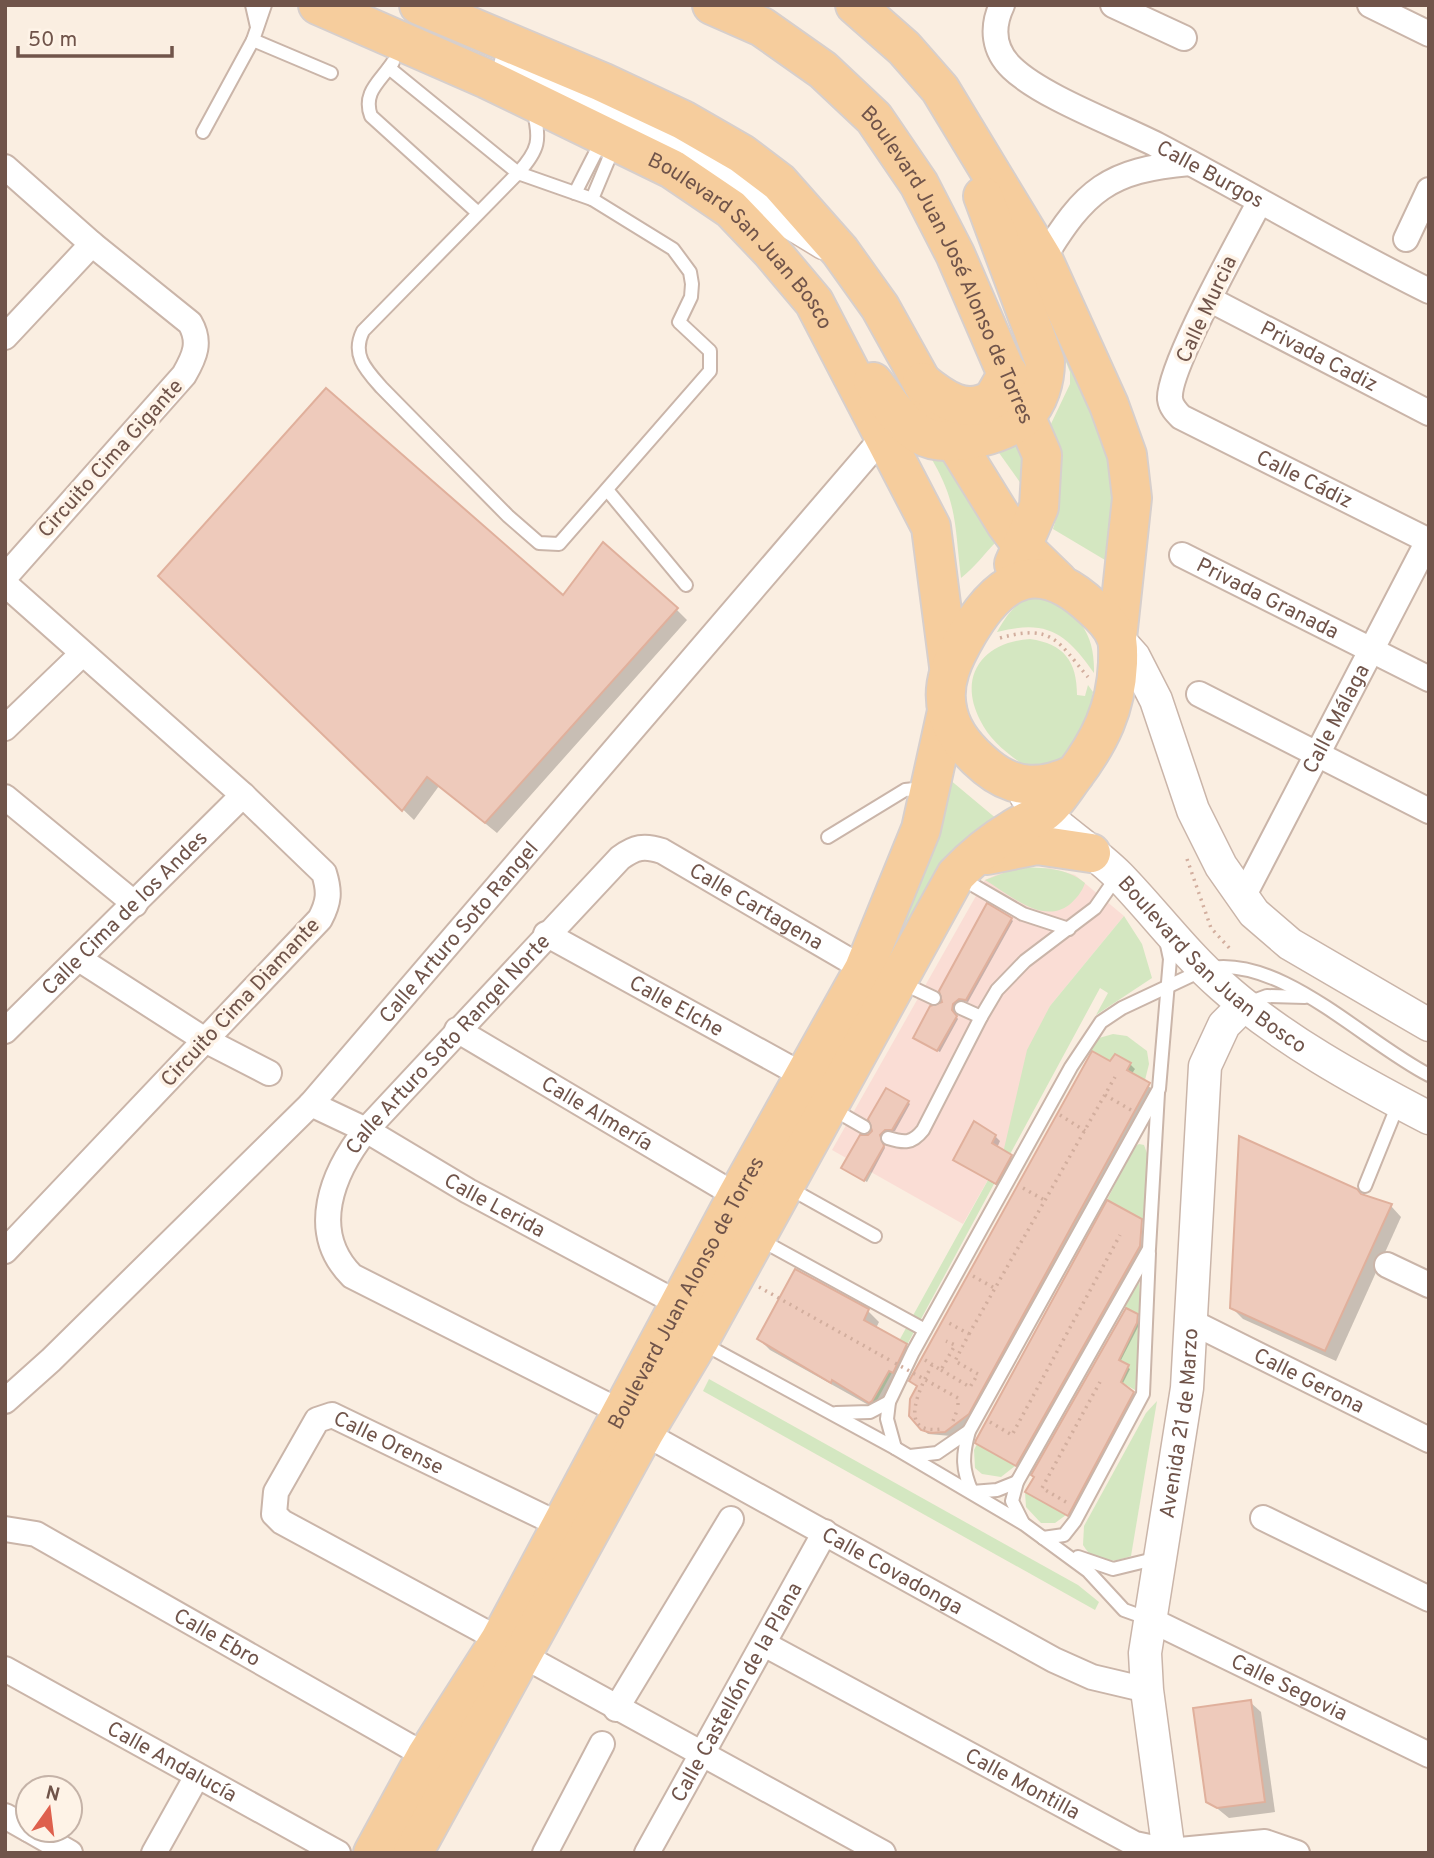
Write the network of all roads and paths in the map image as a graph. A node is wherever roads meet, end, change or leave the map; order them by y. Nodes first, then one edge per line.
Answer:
1 (252, 5) edge
2 (265, 5) edge
3 (318, 5) edge
4 (712, 5) edge
5 (855, 5) edge
6 (1002, 5) edge
7 (1113, 5) edge
8 (1370, 5) edge
9 (432, 11) edge
10 (255, 34) junction
11 (1429, 34) edge
12 (1184, 38) dead end
13 (396, 56) junction
14 (331, 73) dead end
15 (530, 99) junction
16 (1122, 129) junction
17 (203, 132) dead end
18 (611, 137) junction
19 (971, 140) junction
20 (1190, 163) junction
21 (5, 167) edge
22 (518, 173) junction
23 (1123, 175) junction
24 (1429, 190) edge
25 (575, 192) junction
26 (592, 199) junction
27 (1259, 203) junction
28 (478, 213) junction
29 (1406, 239) dead end
30 (92, 244) junction
31 (840, 251) junction
32 (1043, 259) junction
33 (1429, 290) edge
34 (1209, 299) junction
35 (5, 337) edge
36 (839, 349) junction
37 (1008, 373) junction
38 (920, 381) junction
39 (1429, 413) edge
40 (1026, 415) junction
41 (1181, 417) joint
42 (883, 437) junction
43 (954, 440) junction
44 (608, 491) junction
45 (1428, 540) edge
46 (1023, 547) junction
47 (1182, 555) dead end
48 (5, 577) edge
49 (1058, 580) junction
50 (5, 584) edge
51 (686, 585) dead end
52 (994, 595) junction
53 (1117, 638) junction
54 (994, 640) dead end
55 (1370, 649) junction
56 (82, 654) junction
57 (948, 666) junction
58 (1429, 679) edge
59 (1091, 681) dead end
60 (1199, 694) dead end
61 (947, 711) junction
62 (5, 728) edge
63 (1317, 754) junction
64 (1075, 774) junction
65 (1016, 785) junction
66 (932, 787) junction
67 (243, 795) junction
68 (5, 797) edge
69 (1429, 811) edge
70 (1042, 813) junction
71 (828, 836) dead end
72 (648, 846) joint
73 (1104, 864) junction
74 (964, 867) junction
75 (1243, 897) junction
76 (135, 904) junction
77 (1164, 925) junction
78 (1069, 929) junction
79 (546, 934) junction
80 (79, 959) junction
81 (1205, 969) junction
82 (880, 975) junction
83 (1167, 987) junction
84 (934, 998) dead end
85 (1309, 998) junction
86 (1244, 1005) junction
87 (961, 1008) dead end
88 (981, 1017) junction
89 (1429, 1025) edge
90 (457, 1030) junction
91 (5, 1031) edge
92 (205, 1040) junction
93 (1205, 1066) junction
94 (269, 1073) dead end
95 (1429, 1075) edge
96 (1115, 1077) dead end
97 (1159, 1089) junction
98 (817, 1092) junction
99 (1105, 1095) junction
100 (1399, 1102) junction
101 (311, 1104) junction
102 (1048, 1108) junction
103 (1144, 1118) junction
104 (1429, 1118) edge
105 (864, 1127) dead end
106 (366, 1130) junction
107 (1085, 1130) junction
108 (888, 1138) dead end
109 (1009, 1179) junction
110 (785, 1186) junction
111 (1365, 1186) dead end
112 (737, 1196) junction
113 (1046, 1201) junction
114 (1120, 1235) dead end
115 (875, 1236) dead end
116 (755, 1237) junction
117 (1149, 1249) junction
118 (5, 1251) edge
119 (1387, 1265) dead end
120 (959, 1268) junction
121 (735, 1273) junction
122 (352, 1276) joint
123 (1429, 1285) edge
124 (996, 1289) junction
125 (681, 1305) junction
126 (1192, 1322) junction
127 (925, 1330) junction
128 (940, 1331) dead end
129 (969, 1334) junction
130 (699, 1341) junction
131 (946, 1342) dead end
132 (929, 1350) dead end
133 (932, 1365) junction
134 (941, 1370) junction
135 (1100, 1382) dead end
136 (5, 1401) edge
137 (889, 1402) junction
138 (831, 1412) junction
139 (633, 1423) junction
140 (996, 1425) dead end
141 (969, 1431) junction
142 (1429, 1440) edge
143 (895, 1448) junction
144 (910, 1456) junction
145 (1017, 1482) junction
146 (972, 1492) junction
147 (1078, 1516) junction
148 (1263, 1518) dead end
149 (732, 1520) dead end
150 (1024, 1524) junction
151 (560, 1525) junction
152 (5, 1530) edge
153 (825, 1532) junction
154 (1043, 1538) junction
155 (1065, 1552) junction
156 (1160, 1558) junction
157 (1429, 1599) edge
158 (1149, 1619) junction
159 (764, 1644) junction
160 (511, 1648) junction
161 (5, 1669) edge
162 (1147, 1689) junction
163 (616, 1709) junction
164 (602, 1744) dead end
165 (702, 1754) junction
166 (1429, 1755) edge
167 (426, 1756) junction
168 (197, 1776) junction
169 (415, 1826) edge
170 (55, 1844) edge
171 (1169, 1852) edge
172 (70, 1853) edge
173 (154, 1853) edge
174 (338, 1853) edge
175 (373, 1853) edge
176 (545, 1853) edge
177 (647, 1853) edge
178 (883, 1853) edge
179 (1297, 1853) edge

1 - 10 lane
2 - 10 lane
3 - 13 main road, Boulevard San Juan Bosco
4 - 37 main road, Boulevard Juan José Alonso de Torres
5 - 19 main road
6 - 16 street, Calle Burgos
7 - 12 street
8 - 11 street
9 - 18 main road
9 - 31 main road
10 - 14 lane
10 - 17 lane
13 - 15 main road, Boulevard San Juan Bosco
13 - 22 lane
13 - 28 lane
15 - 18 main road, Boulevard San Juan Bosco
15 - 22 lane
16 - 20 street, Calle Burgos
16 - 23 street
18 - 25 lane
18 - 26 lane
18 - 31 main road
18 - 36 main road, Boulevard San Juan Bosco
19 - 32 main road
19 - 40 main road
20 - 23 street
20 - 27 street, Calle Burgos
21 - 30 street, Circuito Cima Gigante
22 - 25 lane
22 - 28 lane
23 - 32 street
24 - 29 street
25 - 26 lane
26 - 44 lane
27 - 33 street, Calle Burgos
27 - 34 street, Calle Murcia
28 - 44 lane
30 - 35 street
30 - 48 street, Circuito Cima Gigante
31 - 38 main road
32 - 53 main road
34 - 39 street, Privada Cadiz
34 - 41 street, Calle Murcia
36 - 42 main road, Boulevard San Juan Bosco
36 - 43 main road
37 - 38 main road
37 - 40 main road, Boulevard Juan José Alonso de Torres
38 - 43 main road
40 - 43 main road
40 - 46 main road, Boulevard Juan José Alonso de Torres
41 - 45 street, Calle Cádiz
42 - 57 main road, Boulevard San Juan Bosco
42 - 101 street, Calle Arturo Soto Rangel
43 - 46 main road
44 - 51 lane
45 - 55 street, Calle Málaga
46 - 49 main road
46 - 52 main road, Boulevard Juan José Alonso de Torres
47 - 55 street, Privada Granada
49 - 52 main road
49 - 53 main road
50 - 56 street, Circuito Cima Diamante
52 - 57 main road
53 - 64 main road
53 - 75 street
54 - 59 path
55 - 58 street, Privada Granada
55 - 63 street, Calle Málaga
56 - 62 street
56 - 67 street, Circuito Cima Diamante
57 - 61 main road
60 - 63 street
61 - 65 main road
61 - 66 main road, Boulevard Juan Alonso de Torres
63 - 69 street
63 - 75 street, Calle Málaga
64 - 65 main road
64 - 70 main road, Boulevard Juan Alonso de Torres
65 - 70 street, Boulevard San Juan Bosco
66 - 71 lane
66 - 82 main road, Boulevard Juan Alonso de Torres
67 - 76 street, Calle Cima de los Andes
67 - 92 street, Circuito Cima Diamante
68 - 76 street
70 - 73 street, Boulevard San Juan Bosco
70 - 74 main road, Boulevard Juan Alonso de Torres
72 - 79 street, Calle Arturo Soto Rangel Norte
72 - 82 street, Calle Cartagena
73 - 74 main road
73 - 77 street, Boulevard San Juan Bosco
73 - 78 lane
74 - 78 lane
74 - 82 main road, Boulevard Juan Alonso de Torres
75 - 89 street
76 - 80 street, Calle Cima de los Andes
77 - 81 street, Boulevard San Juan Bosco
77 - 83 lane
78 - 88 lane
79 - 90 street, Calle Arturo Soto Rangel Norte
79 - 98 street, Calle Elche
80 - 91 street, Calle Cima de los Andes
80 - 92 street
81 - 83 lane
81 - 85 lane
81 - 86 street, Boulevard San Juan Bosco
81 - 93 street
82 - 84 lane
82 - 98 main road, Boulevard Juan Alonso de Torres
83 - 97 lane
83 - 102 lane
85 - 86 lane
85 - 95 lane
86 - 93 street, Avenida 21 de Marzo
86 - 100 street, Boulevard San Juan Bosco
87 - 88 lane
88 - 108 lane
90 - 106 street, Calle Arturo Soto Rangel Norte
90 - 112 street, Calle Almería
92 - 94 street
92 - 118 street, Circuito Cima Diamante
93 - 126 street, Avenida 21 de Marzo
96 - 99 path
97 - 103 lane
97 - 117 lane
98 - 105 lane
98 - 110 main road, Boulevard Juan Alonso de Torres
98 - 112 main road, Boulevard Juan Alonso de Torres
99 - 103 path
99 - 107 path
100 - 104 street, Boulevard San Juan Bosco
100 - 111 lane
101 - 106 street, Calle Lerida
101 - 136 street, Calle Arturo Soto Rangel
102 - 107 path
102 - 109 lane
103 - 141 lane
106 - 122 street, Calle Arturo Soto Rangel Norte
106 - 125 street, Calle Lerida
107 - 113 path
109 - 113 path
109 - 120 lane
110 - 115 lane
110 - 116 main road, Boulevard Juan Alonso de Torres
112 - 125 main road, Boulevard Juan Alonso de Torres
113 - 124 path
114 - 140 path
116 - 121 main road, Boulevard Juan Alonso de Torres
116 - 127 lane
117 - 145 lane
117 - 147 lane
119 - 123 street
120 - 124 path
120 - 127 lane
121 - 130 main road, Boulevard Juan Alonso de Torres
121 - 133 path, bridge
122 - 139 street, Calle Covadonga
124 - 129 path
125 - 139 main road, Boulevard Juan Alonso de Torres
126 - 142 street, Calle Gerona
126 - 156 street, Avenida 21 de Marzo
127 - 137 lane
128 - 129 path
129 - 134 path
130 - 138 lane
130 - 139 main road, Boulevard Juan Alonso de Torres
131 - 134 path
132 - 133 path
133 - 134 path
135 - 147 path
137 - 138 lane
137 - 143 lane
138 - 143 lane
139 - 151 main road, Boulevard Juan Alonso de Torres
139 - 153 street, Calle Covadonga
139 - 160 main road, Boulevard Juan Alonso de Torres
141 - 144 lane
141 - 146 lane
143 - 144 lane
144 - 146 lane
145 - 146 lane
145 - 150 lane
146 - 150 lane
147 - 154 lane
147 - 155 lane
148 - 157 street
149 - 163 street
150 - 154 lane
151 - 160 main road, Boulevard Juan Alonso de Torres
151 - 160 street, Calle Orense
152 - 167 street, Calle Ebro
153 - 159 street, Calle Castellón de la Plana
153 - 162 street, Calle Covadonga
154 - 155 lane
155 - 156 lane
155 - 158 lane
156 - 158 street, Avenida 21 de Marzo
158 - 162 street, Avenida 21 de Marzo
158 - 166 street, Calle Segovia
159 - 165 street, Calle Castellón de la Plana
159 - 171 street, Calle Montilla
160 - 163 street, Calle Orense
160 - 167 main road, Boulevard Juan Alonso de Torres
160 - 169 main road, Boulevard Juan Alonso de Torres
161 - 168 street, Calle Andalucía
162 - 171 street, Avenida 21 de Marzo
163 - 165 street, Calle Orense
164 - 176 street
165 - 177 street, Calle Castellón de la Plana
165 - 178 street, Calle Orense
167 - 169 main road, Boulevard Juan Alonso de Torres
168 - 173 street
168 - 174 street, Calle Andalucía
169 - 175 main road, Boulevard Juan Alonso de Torres
170 - 172 street
171 - 179 street, Calle Montilla

